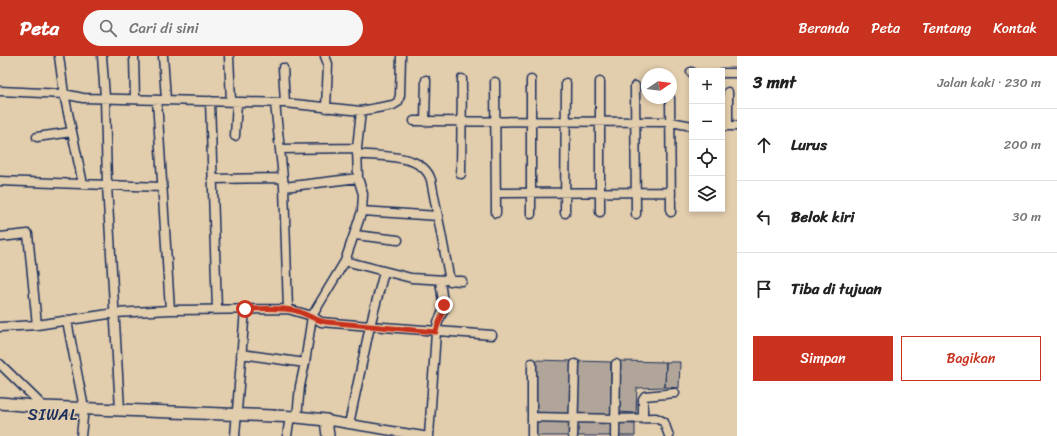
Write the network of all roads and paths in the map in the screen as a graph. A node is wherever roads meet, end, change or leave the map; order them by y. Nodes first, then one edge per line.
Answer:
1 (59, 56) edge
2 (102, 56) edge
3 (134, 56) edge
4 (163, 56) edge
5 (229, 56) edge
6 (325, 56) edge
7 (401, 56) edge
8 (282, 68) dead end
9 (725, 73) edge
10 (737, 73) edge
11 (462, 79) dead end
12 (426, 80) dead end
13 (531, 80) dead end
14 (495, 82) dead end
15 (600, 82) dead end
16 (566, 83) dead end
17 (635, 86) dead end
18 (0, 91) edge
19 (728, 92) dead end
20 (64, 94) junction
21 (105, 98) junction
22 (135, 99) junction
23 (162, 99) junction
24 (210, 101) junction
25 (234, 102) junction
26 (275, 103) junction
27 (285, 103) junction
28 (670, 104) edge
29 (326, 108) junction
30 (367, 110) junction
31 (414, 121) dead end
32 (601, 121) junction
33 (425, 122) junction
34 (461, 122) junction
35 (495, 122) junction
36 (530, 122) junction
37 (566, 122) junction
38 (636, 122) junction
39 (671, 122) junction
40 (689, 125) edge
41 (725, 126) edge
42 (737, 126) edge
43 (72, 132) junction
44 (236, 136) dead end
45 (37, 137) dead end
46 (280, 149) junction
47 (357, 151) junction
48 (461, 174) dead end
49 (283, 178) junction
50 (358, 178) junction
51 (212, 179) junction
52 (0, 181) edge
53 (83, 184) junction
54 (107, 185) junction
55 (161, 187) junction
56 (284, 188) junction
57 (600, 192) junction
58 (636, 192) junction
59 (671, 192) junction
60 (496, 193) junction
61 (530, 193) junction
62 (566, 193) junction
63 (362, 210) junction
64 (600, 212) dead end
65 (670, 212) dead end
66 (496, 213) dead end
67 (566, 213) dead end
68 (531, 214) dead end
69 (636, 214) dead end
70 (438, 216) junction
71 (355, 235) junction
72 (0, 236) edge
73 (398, 240) dead end
74 (345, 261) junction
75 (384, 272) junction
76 (440, 281) junction
77 (450, 281) junction
78 (462, 281) dead end
79 (217, 309) junction
80 (245, 309) junction
81 (288, 309) junction
82 (170, 310) junction
83 (115, 313) junction
84 (312, 316) junction
85 (68, 320) junction
86 (37, 324) junction
87 (370, 326) junction
88 (0, 327) edge
89 (436, 332) junction
90 (492, 335) dead end
91 (242, 354) junction
92 (305, 363) junction
93 (0, 364) edge
94 (532, 364) dead end
95 (575, 364) dead end
96 (616, 364) dead end
97 (675, 393) dead end
98 (0, 403) edge
99 (44, 407) junction
100 (84, 408) junction
101 (120, 409) junction
102 (238, 413) junction
103 (293, 416) junction
104 (532, 417) junction
105 (574, 418) junction
106 (616, 419) junction
107 (643, 419) junction
108 (326, 420) junction
109 (349, 424) junction
110 (81, 436) edge
111 (235, 436) edge
112 (287, 436) edge
113 (328, 436) edge
114 (423, 436) edge
115 (429, 436) edge
116 (532, 436) edge
117 (573, 436) edge
118 (615, 436) edge
119 (669, 436) edge

1 - 20 street
2 - 21 street
3 - 22 street
4 - 23 street
5 - 25 street
6 - 29 street
7 - 30 street
8 - 27 street
9 - 10 street
11 - 34 street
12 - 33 street
13 - 36 street
14 - 35 street
15 - 32 street
16 - 37 street
17 - 38 street
18 - 20 street
19 - 41 street
20 - 21 street
20 - 43 street
21 - 22 street
21 - 54 street
22 - 23 street
23 - 24 street
23 - 55 street
24 - 25 street
24 - 51 street
25 - 26 street
25 - 44 street
26 - 27 street
26 - 46 street
27 - 29 street
28 - 39 street
29 - 30 street
30 - 47 street
31 - 33 street
32 - 37 street
32 - 38 street
32 - 57 street
33 - 34 street
34 - 35 street
34 - 48 street
35 - 36 street
35 - 60 street
36 - 37 street
36 - 61 street
37 - 62 street
38 - 39 street
38 - 58 street
39 - 40 street
39 - 59 street
41 - 42 street
43 - 45 street
43 - 53 street
46 - 47 street
46 - 49 street
47 - 50 street
47 - 70 street
49 - 51 street
49 - 56 street
50 - 56 street
50 - 63 street
51 - 79 street
52 - 53 street
53 - 54 street
54 - 55 street
54 - 83 street
55 - 82 street
56 - 81 street
57 - 58 street
57 - 62 street
57 - 64 street
58 - 59 street
58 - 69 street
59 - 65 street
60 - 61 street
60 - 66 street
61 - 62 street
61 - 68 street
62 - 67 street
63 - 70 street
63 - 71 street
70 - 77 street
71 - 73 street
71 - 74 street
72 - 86 street
74 - 75 street
74 - 84 street
75 - 76 street
75 - 87 street
76 - 77 street
76 - 89 street
77 - 78 street
79 - 80 street
79 - 82 street
80 - 81 street
80 - 91 street
81 - 84 street
82 - 83 street
83 - 85 street
83 - 101 street
84 - 87 street
84 - 92 street
85 - 86 street
85 - 100 street
86 - 88 street
87 - 89 street
87 - 109 street
89 - 90 street
89 - 115 street
91 - 92 street
91 - 102 street
92 - 103 street
93 - 99 street
94 - 104 street
95 - 105 street
96 - 106 street
97 - 107 street
98 - 99 street
99 - 100 street
100 - 101 street
100 - 110 street
101 - 102 street
102 - 103 street
102 - 111 street
103 - 108 street
103 - 112 street
104 - 105 street
104 - 116 street
105 - 106 street
105 - 117 street
106 - 107 street
106 - 118 street
107 - 119 street
108 - 109 street
108 - 113 street
109 - 114 street

